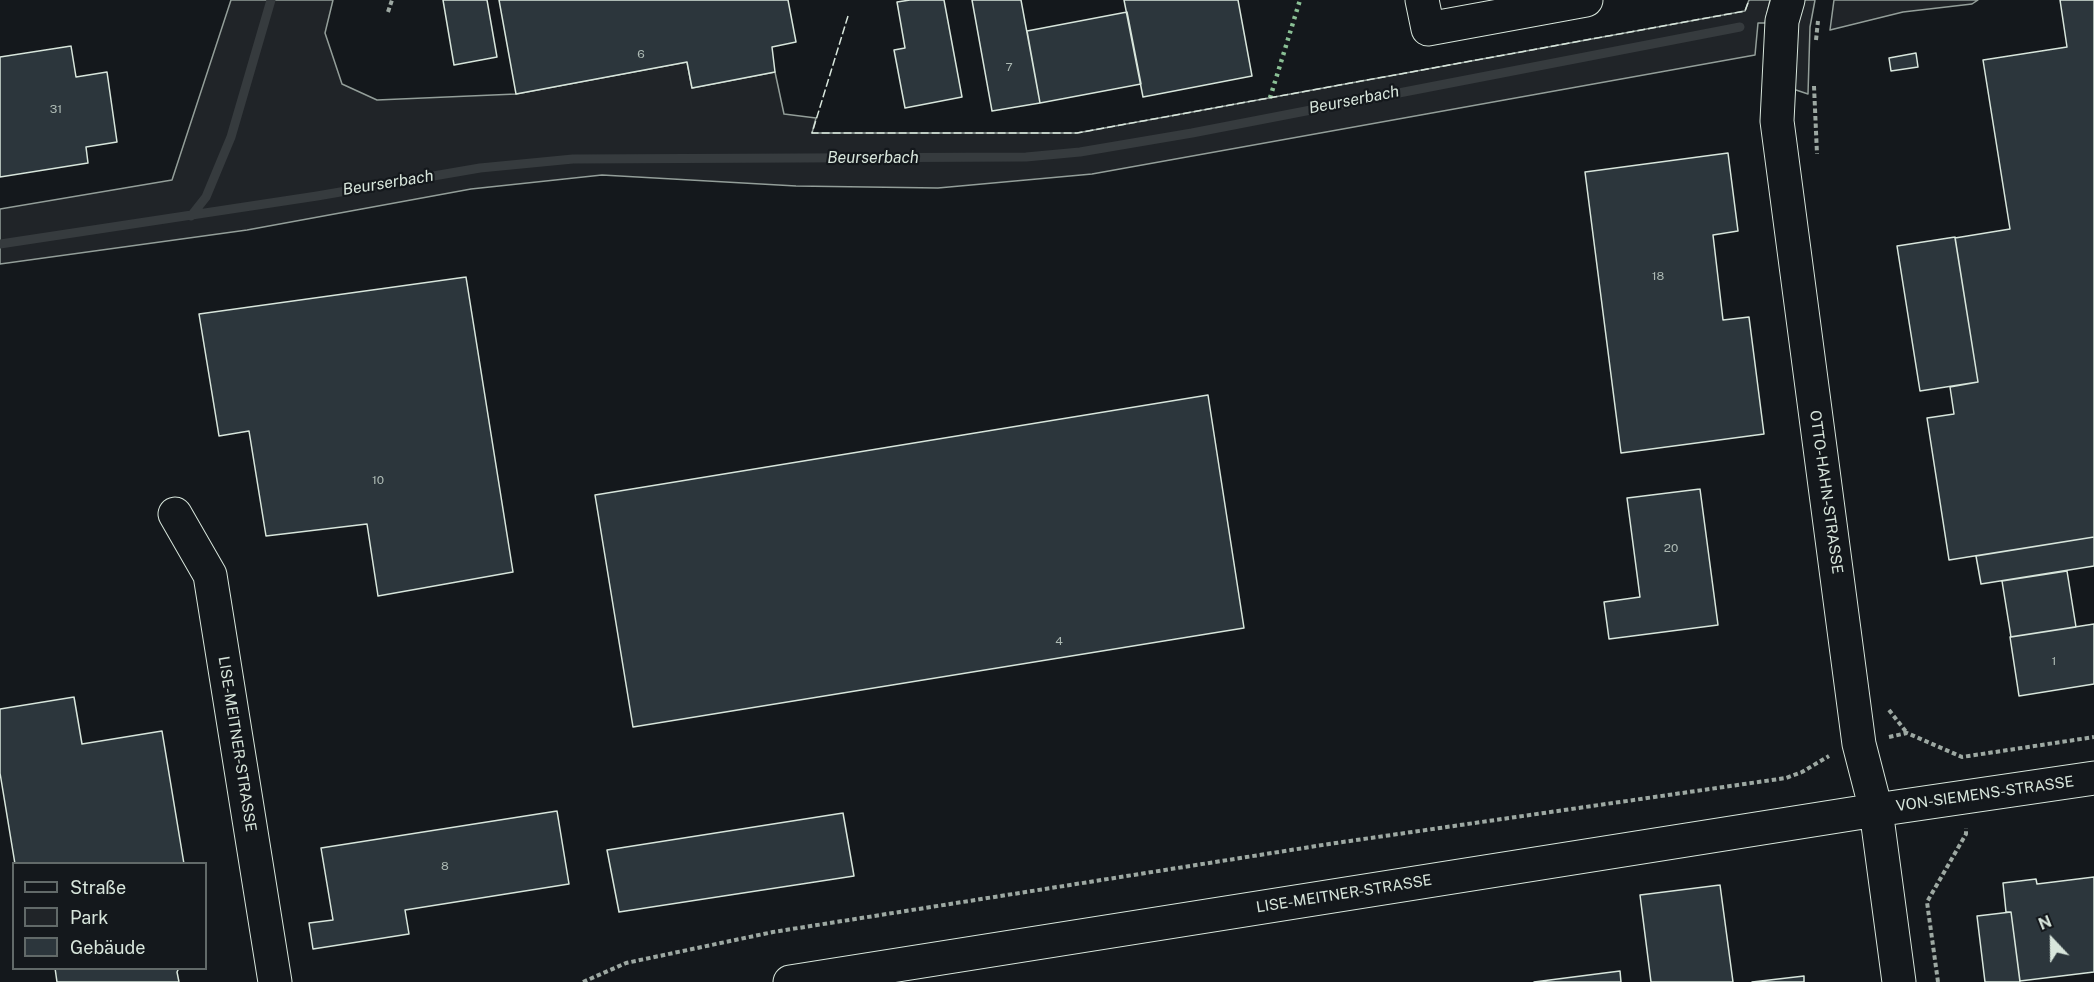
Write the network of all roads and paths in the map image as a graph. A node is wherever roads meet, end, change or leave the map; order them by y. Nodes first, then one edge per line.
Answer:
1 (392, 0) edge
2 (1422, 0) edge
3 (1586, 0) edge
4 (1788, 0) edge
5 (388, 12) dead end
6 (175, 514) dead end
7 (2094, 737) edge
8 (1887, 738) dead end
9 (1831, 755) dead end
10 (1962, 757) junction
11 (2094, 778) edge
12 (1971, 795) junction
13 (1876, 810) junction
14 (806, 981) edge
15 (275, 982) edge
16 (583, 982) edge
17 (1899, 982) edge
18 (1938, 982) edge

1 - 5 path
2 - 3 street
4 - 13 street, OTTO-HAHN-STRASSE
6 - 15 street, LISE-MEITNER-STRASSE
7 - 10 path
8 - 10 path
9 - 16 path
10 - 12 path
11 - 12 street, VON-SIEMENS-STRASSE
12 - 13 street, VON-SIEMENS-STRASSE
12 - 18 path
13 - 14 street, LISE-MEITNER-STRASSE
13 - 17 street, OTTO-HAHN-STRASSE

